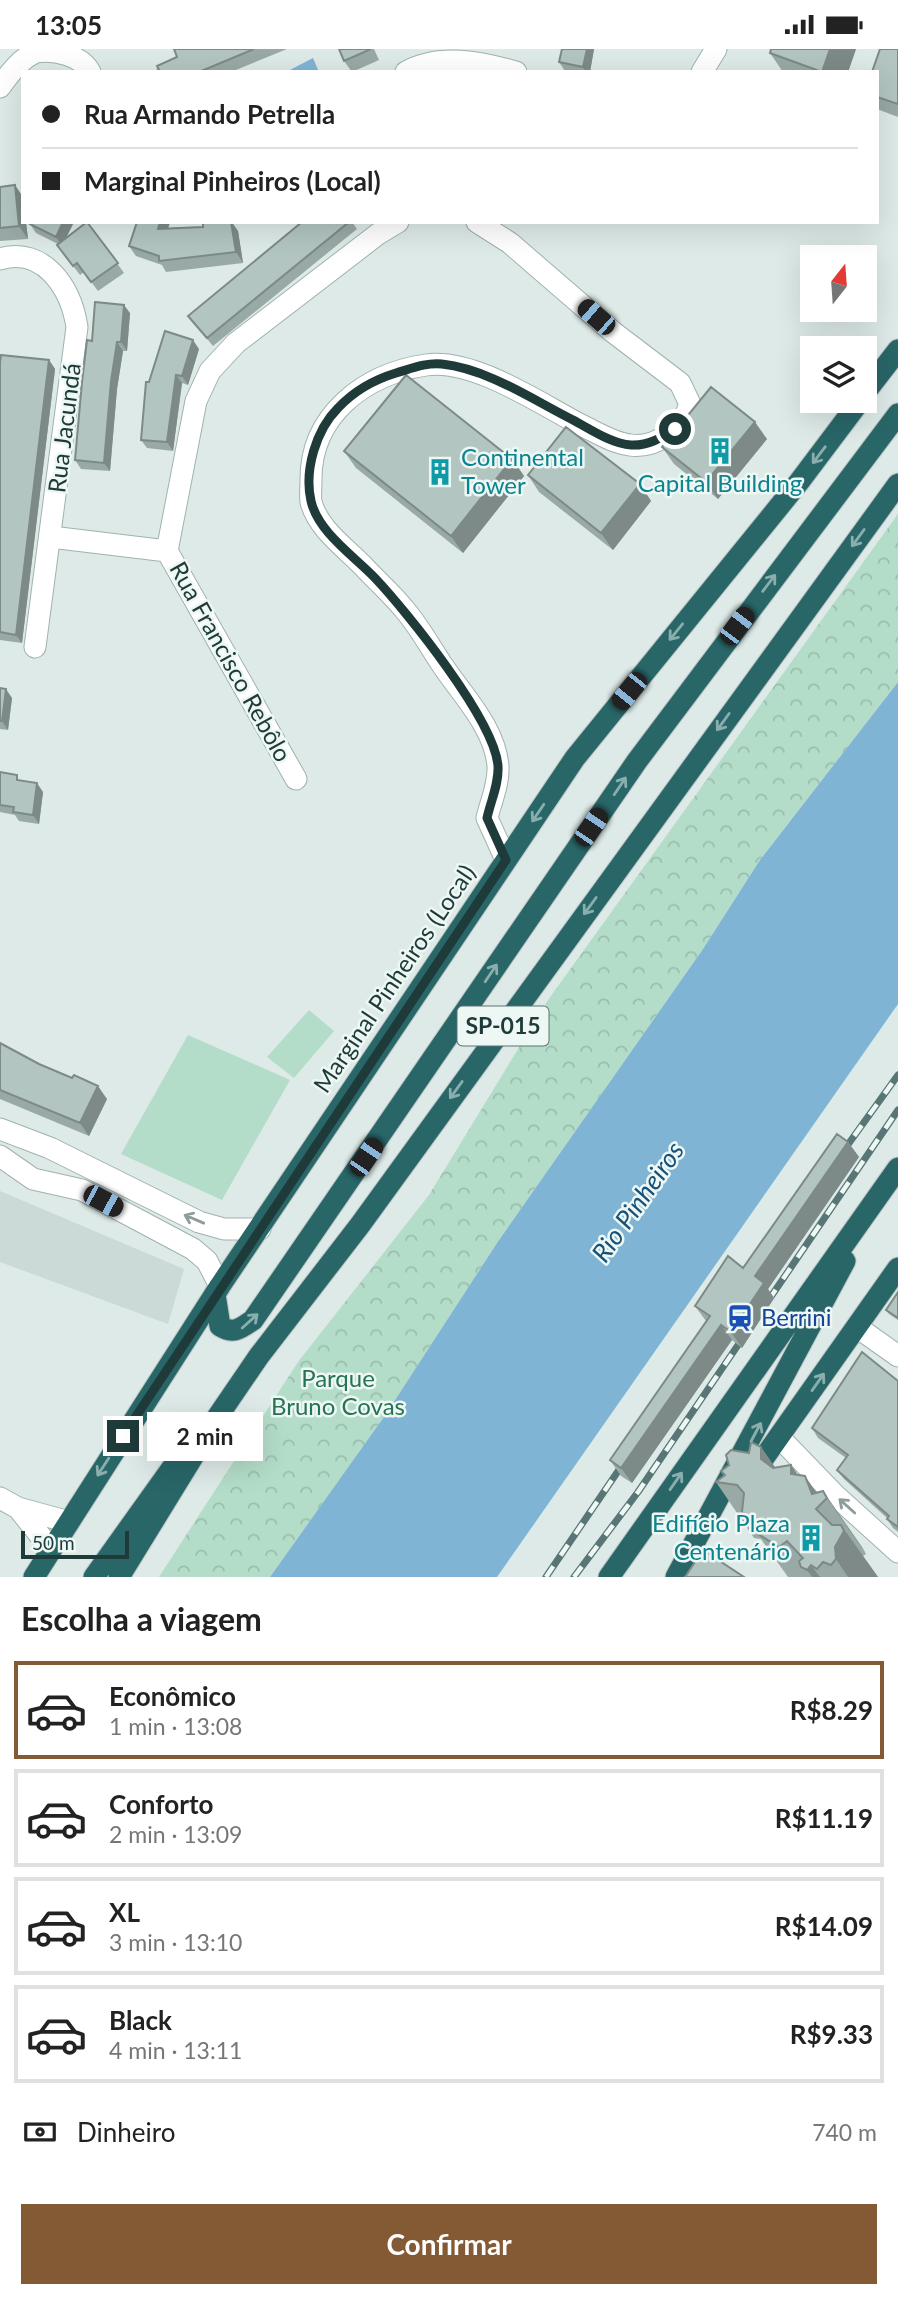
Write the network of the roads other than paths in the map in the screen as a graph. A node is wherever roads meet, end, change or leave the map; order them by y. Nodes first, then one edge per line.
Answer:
1 (88, 70) edge
2 (409, 70) edge
3 (509, 70) edge
4 (0, 87) edge
5 (395, 224) edge
6 (480, 224) edge
7 (0, 259) edge
8 (898, 350) edge
9 (877, 377) edge
10 (851, 413) edge
11 (898, 414) edge
12 (898, 484) edge
13 (51, 537) junction
14 (167, 551) junction
15 (34, 647) dead end
16 (296, 779) dead end
17 (506, 860) junction
18 (0, 1129) edge
19 (35, 1143) junction
20 (64, 1156) junction
21 (8, 1161) edge
22 (898, 1168) edge
23 (55, 1183) junction
24 (877, 1198) junction
25 (223, 1229) junction
26 (260, 1229) junction
27 (207, 1261) junction
28 (898, 1268) edge
29 (218, 1290) junction
30 (857, 1327) junction
31 (898, 1356) edge
32 (218, 1416) junction
33 (779, 1437) junction
34 (9, 1503) edge
35 (69, 1522) junction
36 (51, 1549) junction
37 (898, 1552) edge
38 (33, 1577) edge
39 (94, 1577) edge
40 (119, 1577) edge
41 (609, 1577) edge
42 (677, 1577) edge

1 - 4 street
2 - 3 street
5 - 14 street, Rua Francisco Rebôlo
6 - 17 street
7 - 13 street, Rua Jacundá
8 - 9 highway
10 -> 17 highway, Marginal Pinheiros (Local)
29 -> 11 highway
12 -> 32 highway, SP-015
13 - 14 street
13 - 15 street, Rua Jacundá
14 - 16 street, Rua Francisco Rebôlo
17 - 26 highway, Marginal Pinheiros (Local)
18 - 19 street
19 - 20 street
19 - 21 street
20 - 23 street
25 -> 20 street
21 - 23 street
22 - 24 highway
23 - 27 street
41 -> 24 highway
42 -> 24 highway
25 - 26 street
25 - 27 street
26 - 29 highway, Marginal Pinheiros (Local)
27 - 29 street
28 - 30 highway
29 -> 35 highway, Marginal Pinheiros (Local)
30 - 31 street
33 -> 30 highway
32 - 39 highway
32 - 40 highway, SP-015
37 -> 33 street
33 - 42 highway
34 - 35 street
34 - 36 street
35 - 36 highway, Marginal Pinheiros (Local)
36 - 38 highway, Marginal Pinheiros (Local)

